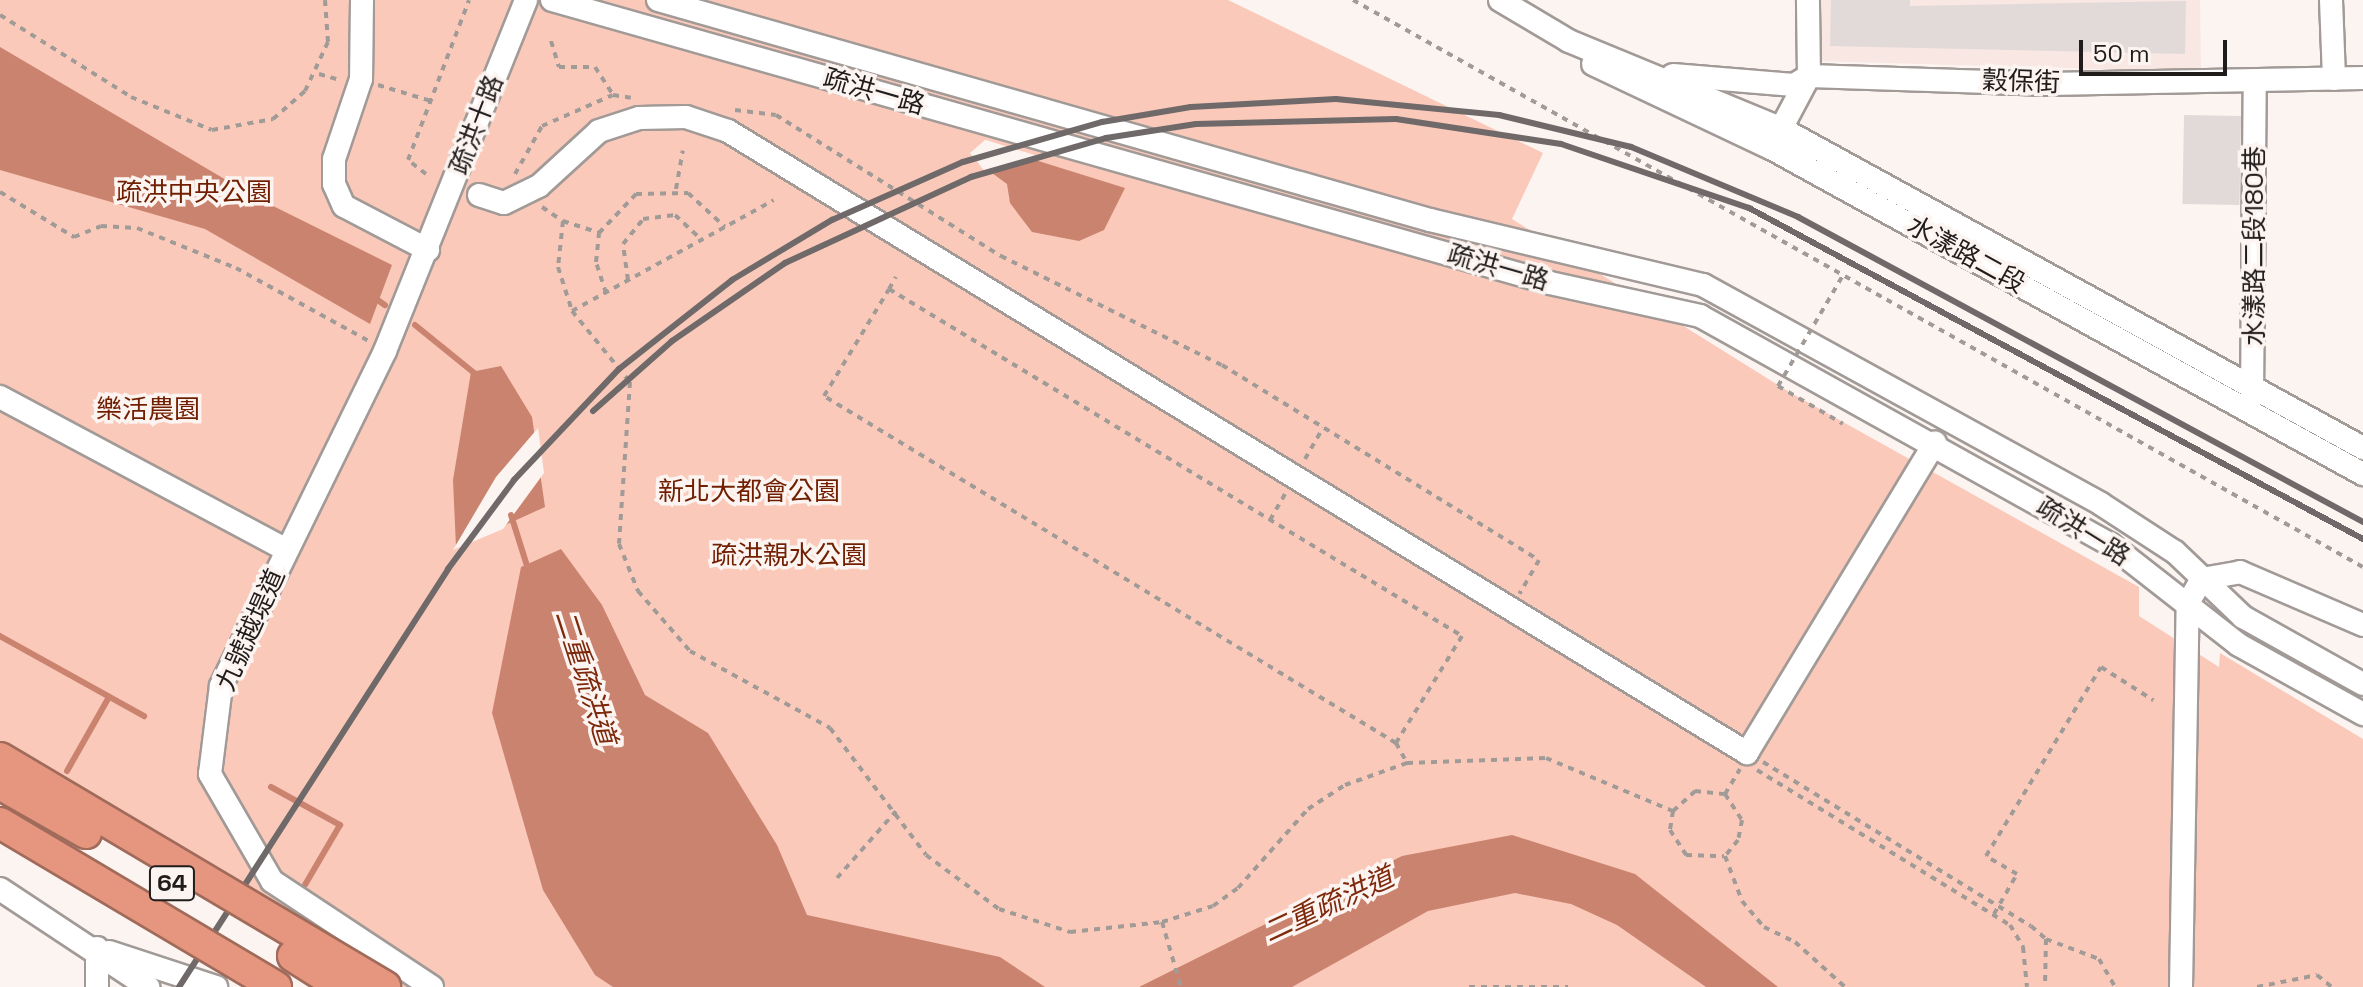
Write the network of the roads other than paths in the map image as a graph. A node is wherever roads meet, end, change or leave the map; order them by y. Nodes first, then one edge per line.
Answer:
1 (362, 0) edge
2 (526, 0) edge
3 (552, 0) edge
4 (658, 0) edge
5 (1500, 0) edge
6 (1808, 0) edge
7 (2331, 0) edge
8 (1569, 41) junction
9 (1654, 73) junction
10 (1809, 76) junction
11 (2363, 78) edge
12 (2334, 79) junction
13 (2255, 83) junction
14 (1776, 138) junction
15 (479, 195) dead end
16 (428, 250) junction
17 (0, 397) edge
18 (2252, 398) junction
19 (2280, 427) junction
20 (1935, 442) junction
21 (2363, 448) edge
22 (2363, 474) edge
23 (2363, 489) edge
24 (286, 550) junction
25 (2202, 579) junction
26 (2188, 603) junction
27 (2363, 625) edge
28 (2363, 684) edge
29 (2363, 714) edge
30 (0, 758) edge
31 (0, 784) edge
32 (0, 823) edge
33 (0, 889) edge
34 (97, 948) junction
35 (97, 987) edge
36 (148, 987) edge
37 (216, 987) edge
38 (276, 987) edge
39 (342, 987) edge
40 (385, 987) edge
41 (432, 987) edge
42 (2181, 987) edge

1 - 16 street
2 - 16 street, 疏洪十路
3 - 20 street, 疏洪一路
4 - 25 street, 疏洪一路
5 - 8 street, 水漾路二段
6 - 10 street
7 - 12 street
8 - 9 street, 水漾路二段
8 - 14 street, 水漾路二段
9 - 10 street, 穀保街
9 - 14 street, 水漾路二段
10 - 13 street, 穀保街
10 - 14 street
11 - 12 street, 穀保街
12 - 13 street, 穀保街
13 - 18 street, 水漾路二段180巷
14 - 18 street, 水漾路二段
15 - 20 street
16 - 24 street, 九號越堤道
17 - 24 street
18 - 19 street, 水漾路二段
18 - 21 street, 水漾路二段
19 - 22 street, 水漾路二段
19 - 23 street
20 - 26 street, 疏洪一路
24 - 41 street, 九號越堤道
25 - 26 street
25 - 27 street
25 - 28 street, 疏洪一路
26 - 29 street, 疏洪一路
26 - 42 street
30 - 40 highway, bridge
31 - 39 highway, 64, bridge
32 - 38 highway, 64, bridge
33 - 34 street
34 - 35 street
34 - 36 street
34 - 37 street

